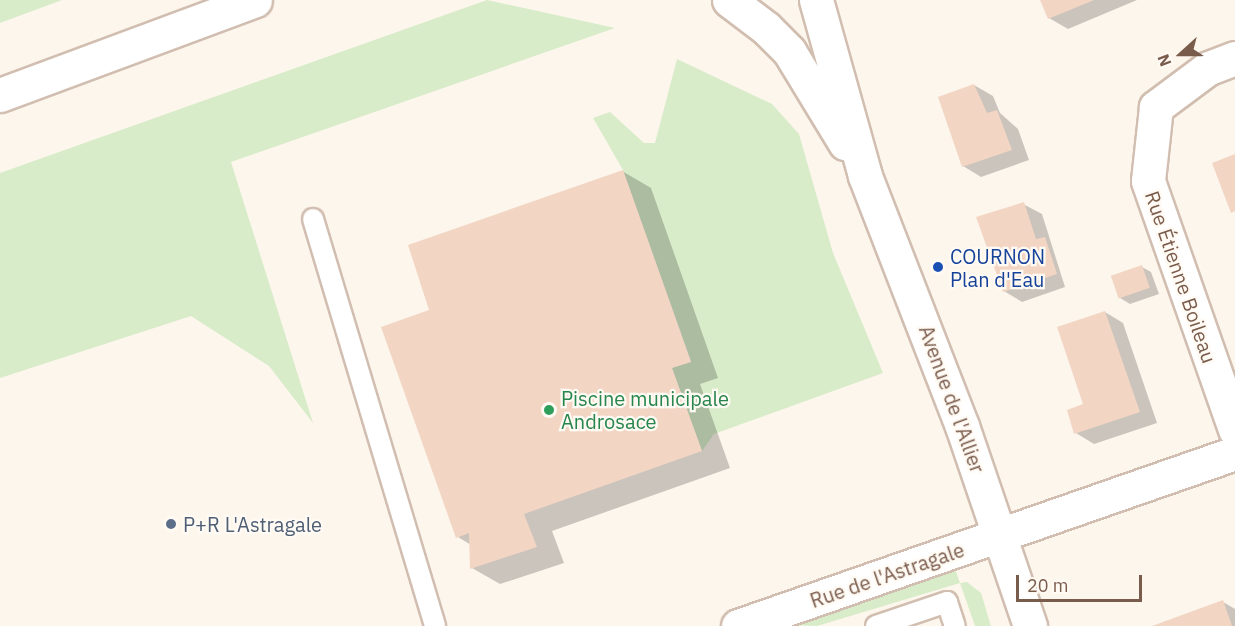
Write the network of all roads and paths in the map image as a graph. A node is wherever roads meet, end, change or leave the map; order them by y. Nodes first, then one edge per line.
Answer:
1 (255, 0) edge
2 (729, 0) edge
3 (816, 0) edge
4 (1235, 58) edge
5 (0, 94) edge
6 (865, 176) junction
7 (313, 219) dead end
8 (1235, 430) edge
9 (1235, 453) edge
10 (1001, 535) junction
11 (435, 626) edge
12 (738, 626) edge
13 (876, 626) edge
14 (955, 626) edge
15 (1030, 626) edge

1 - 5 street
2 - 6 street, Avenue de l'Allier
3 - 6 street, Avenue de l'Allier
4 - 8 street, Rue Étienne Boileau
6 - 10 street, Avenue de l'Allier
7 - 11 lane
9 - 10 street
10 - 12 street, Rue de l'Astragale
10 - 15 street, Avenue de l'Allier
13 - 14 lane

